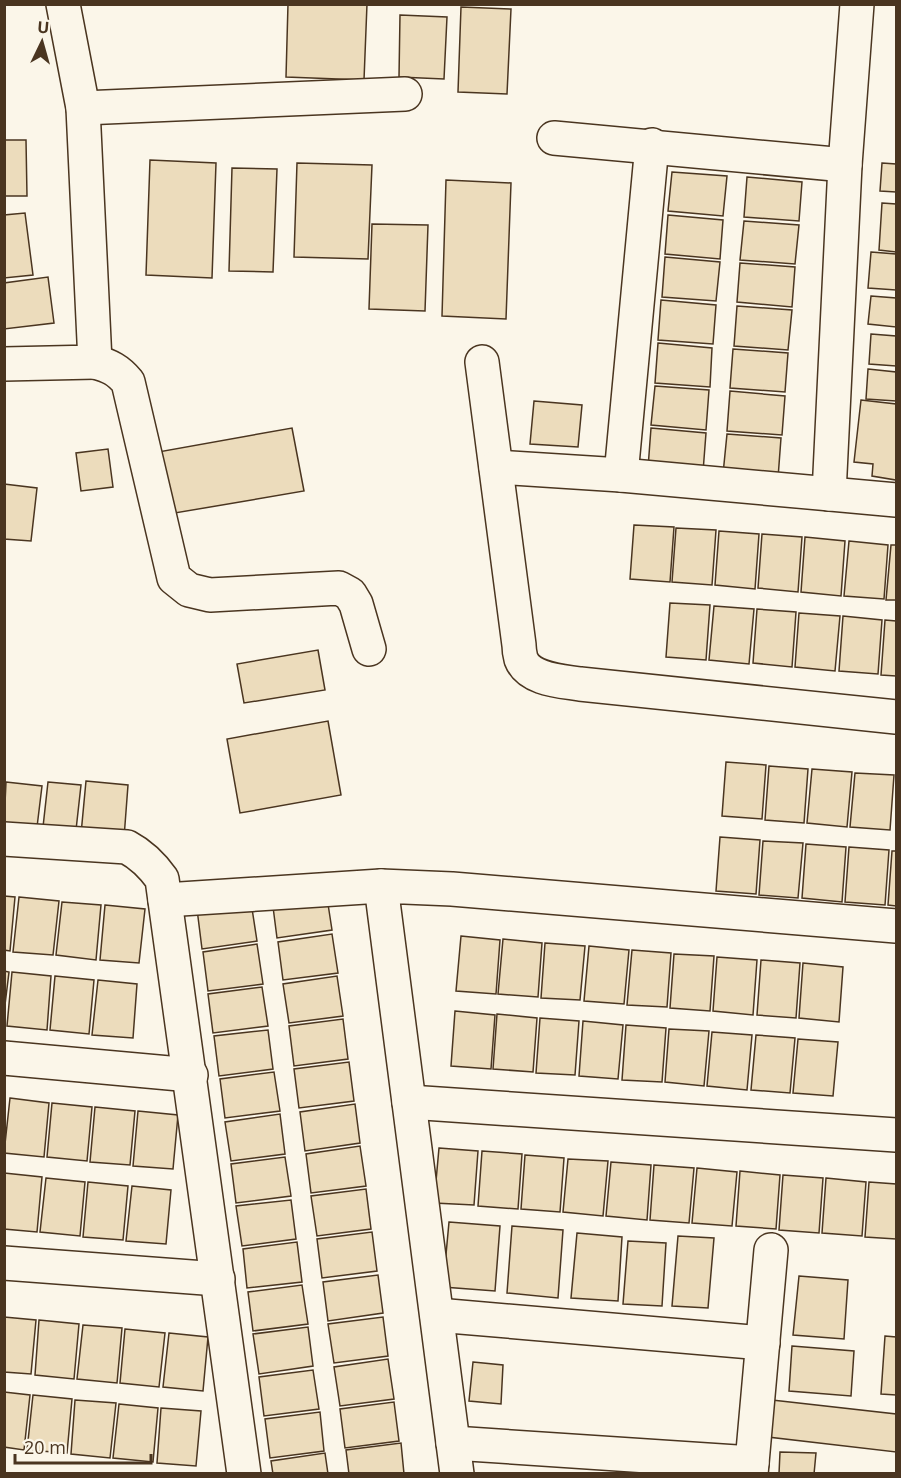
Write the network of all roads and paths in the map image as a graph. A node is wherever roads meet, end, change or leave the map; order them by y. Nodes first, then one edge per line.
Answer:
1 (63, 4) edge
2 (856, 4) edge
3 (405, 94) dead end
4 (83, 108) junction
5 (554, 138) dead end
6 (651, 145) junction
7 (844, 165) junction
8 (95, 362) junction
9 (482, 362) dead end
10 (4, 364) edge
11 (496, 467) junction
12 (621, 475) junction
13 (829, 494) junction
14 (897, 500) edge
15 (369, 649) dead end
16 (897, 717) edge
17 (4, 839) edge
18 (381, 886) junction
19 (165, 900) junction
20 (897, 926) edge
21 (4, 1058) edge
22 (191, 1075) junction
23 (409, 1102) junction
24 (897, 1135) edge
25 (771, 1250) dead end
26 (4, 1263) edge
27 (218, 1280) junction
28 (437, 1315) junction
29 (763, 1343) junction
30 (455, 1458) edge
31 (752, 1468) edge
32 (244, 1473) edge

1 - 4 street
2 - 7 street
3 - 4 street
4 - 8 street
5 - 6 street
6 - 7 street
6 - 12 street
7 - 13 street
8 - 10 street
8 - 15 street
9 - 11 street
11 - 12 street
11 - 16 street
12 - 13 street
13 - 14 street
17 - 19 street
18 - 19 street
18 - 20 street
18 - 23 street
19 - 22 street
21 - 22 street
22 - 27 street
23 - 24 street
23 - 28 street
25 - 29 street
26 - 27 street
27 - 32 street
28 - 29 street
28 - 30 street
29 - 31 street
30 - 31 street

